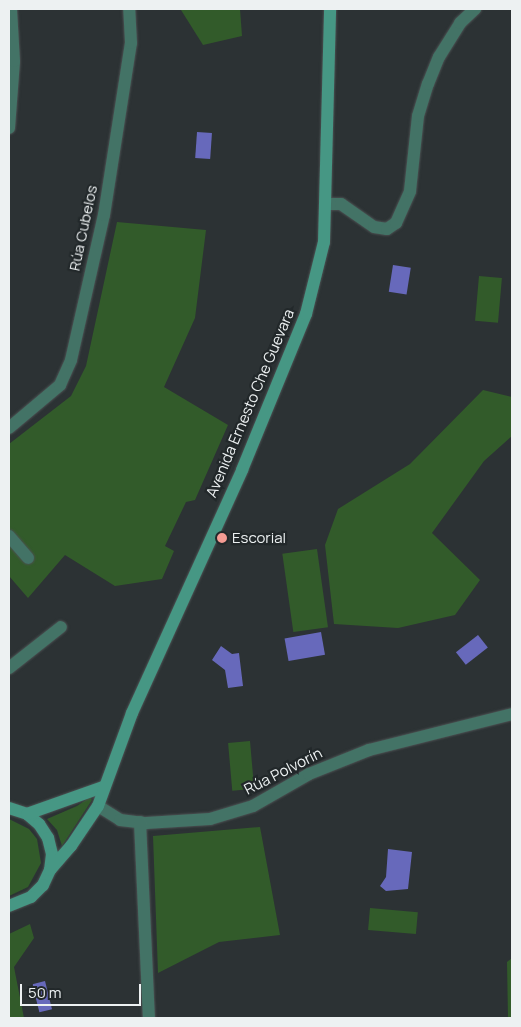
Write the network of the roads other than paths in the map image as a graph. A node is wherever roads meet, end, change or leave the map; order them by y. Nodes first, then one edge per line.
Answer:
1 (11, 9) edge
2 (129, 9) edge
3 (330, 9) edge
4 (475, 9) edge
5 (12, 61) edge
6 (9, 128) edge
7 (327, 204) junction
8 (9, 428) edge
9 (9, 536) edge
10 (28, 558) dead end
11 (61, 627) dead end
12 (9, 668) edge
13 (512, 714) edge
14 (103, 787) junction
15 (98, 806) junction
16 (9, 808) edge
17 (27, 814) junction
18 (140, 822) junction
19 (50, 870) junction
20 (9, 906) edge
21 (149, 1018) edge

1 - 5 street
2 - 8 street, Rúa Cubelos
3 - 7 main road, Avenida Ernesto Che Guevara
4 - 7 street
5 - 6 street
7 - 14 main road, Avenida Ernesto Che Guevara
9 - 10 street
11 - 12 street
13 - 18 street, Rúa Polvorín
14 - 15 main road, Avenida Ernesto Che Guevara
14 - 17 main road
15 - 18 street, Rúa Polvorín
15 - 19 main road, Avenida Ernesto Che Guevara
16 - 17 main road
17 - 19 main road
18 - 21 street
19 - 20 main road, Avenida Ernesto Che Guevara

